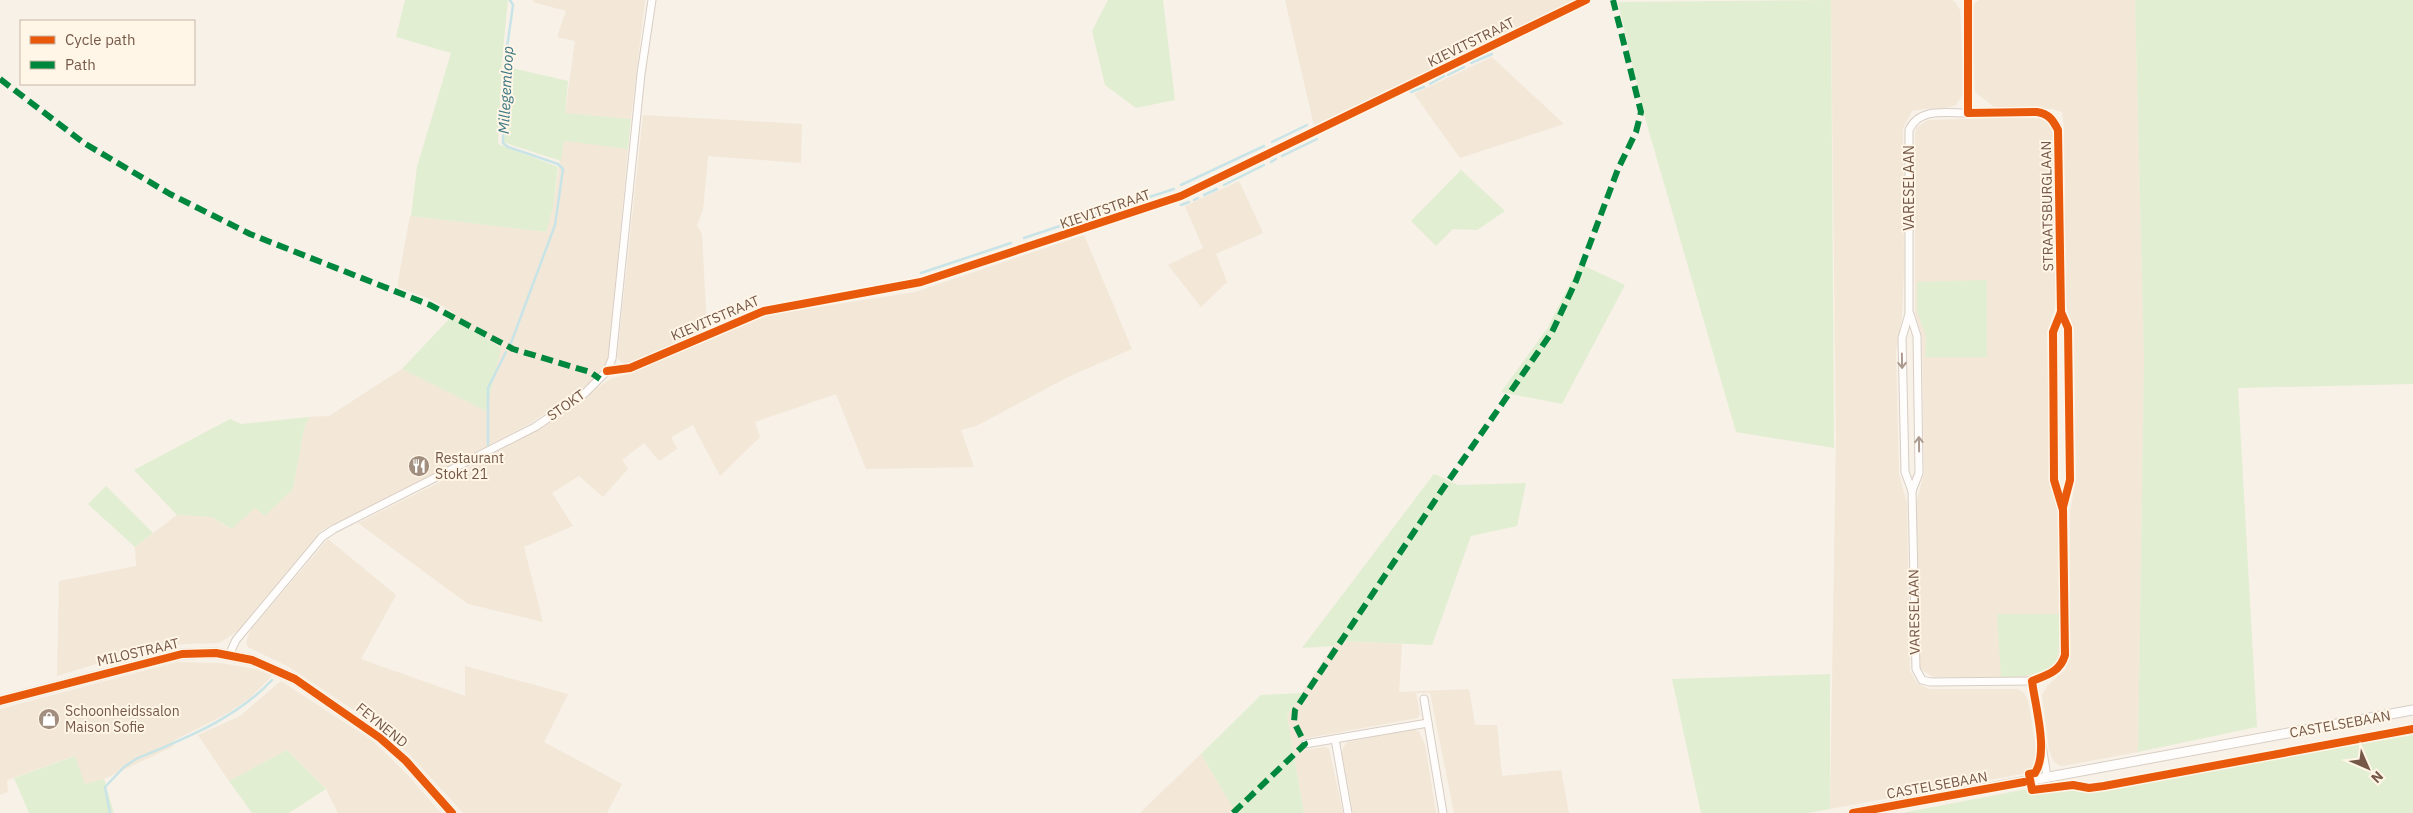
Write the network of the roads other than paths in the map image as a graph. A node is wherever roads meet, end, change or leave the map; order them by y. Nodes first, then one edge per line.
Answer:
1 (652, 0) edge
2 (1586, 0) edge
3 (1968, 0) edge
4 (1968, 112) junction
5 (2060, 312) junction
6 (1910, 314) junction
7 (607, 371) junction
8 (1912, 492) junction
9 (2062, 510) junction
10 (229, 655) junction
11 (282, 673) joint
12 (2032, 682) junction
13 (1424, 699) dead end
14 (0, 701) edge
15 (2413, 710) edge
16 (1428, 723) junction
17 (1335, 739) junction
18 (1305, 744) dead end
19 (2047, 777) junction
20 (452, 813) edge
21 (1348, 813) edge
22 (1443, 813) edge
23 (1853, 813) edge

1 - 7 street
2 - 7 street, KIEVITSTRAAT
3 - 4 street
4 - 5 street, STRAATSBURGLAAN
4 - 6 street, VARESELAAN
5 - 9 street, STRAATSBURGLAAN
5 - 9 street, STRAATSBURGLAAN
8 -> 6 street, VARESELAAN
6 -> 8 street, VARESELAAN
7 - 10 street, STOKT
8 - 12 street, VARESELAAN
9 - 12 street, STRAATSBURGLAAN
10 - 11 street, MILOSTRAAT
10 - 14 street, MILOSTRAAT
11 - 20 street, FEYNEND
12 - 19 street
13 - 16 street
15 - 19 street, CASTELSEBAAN
16 - 17 street
16 - 22 street
17 - 18 street
17 - 21 street
19 - 23 street, CASTELSEBAAN

